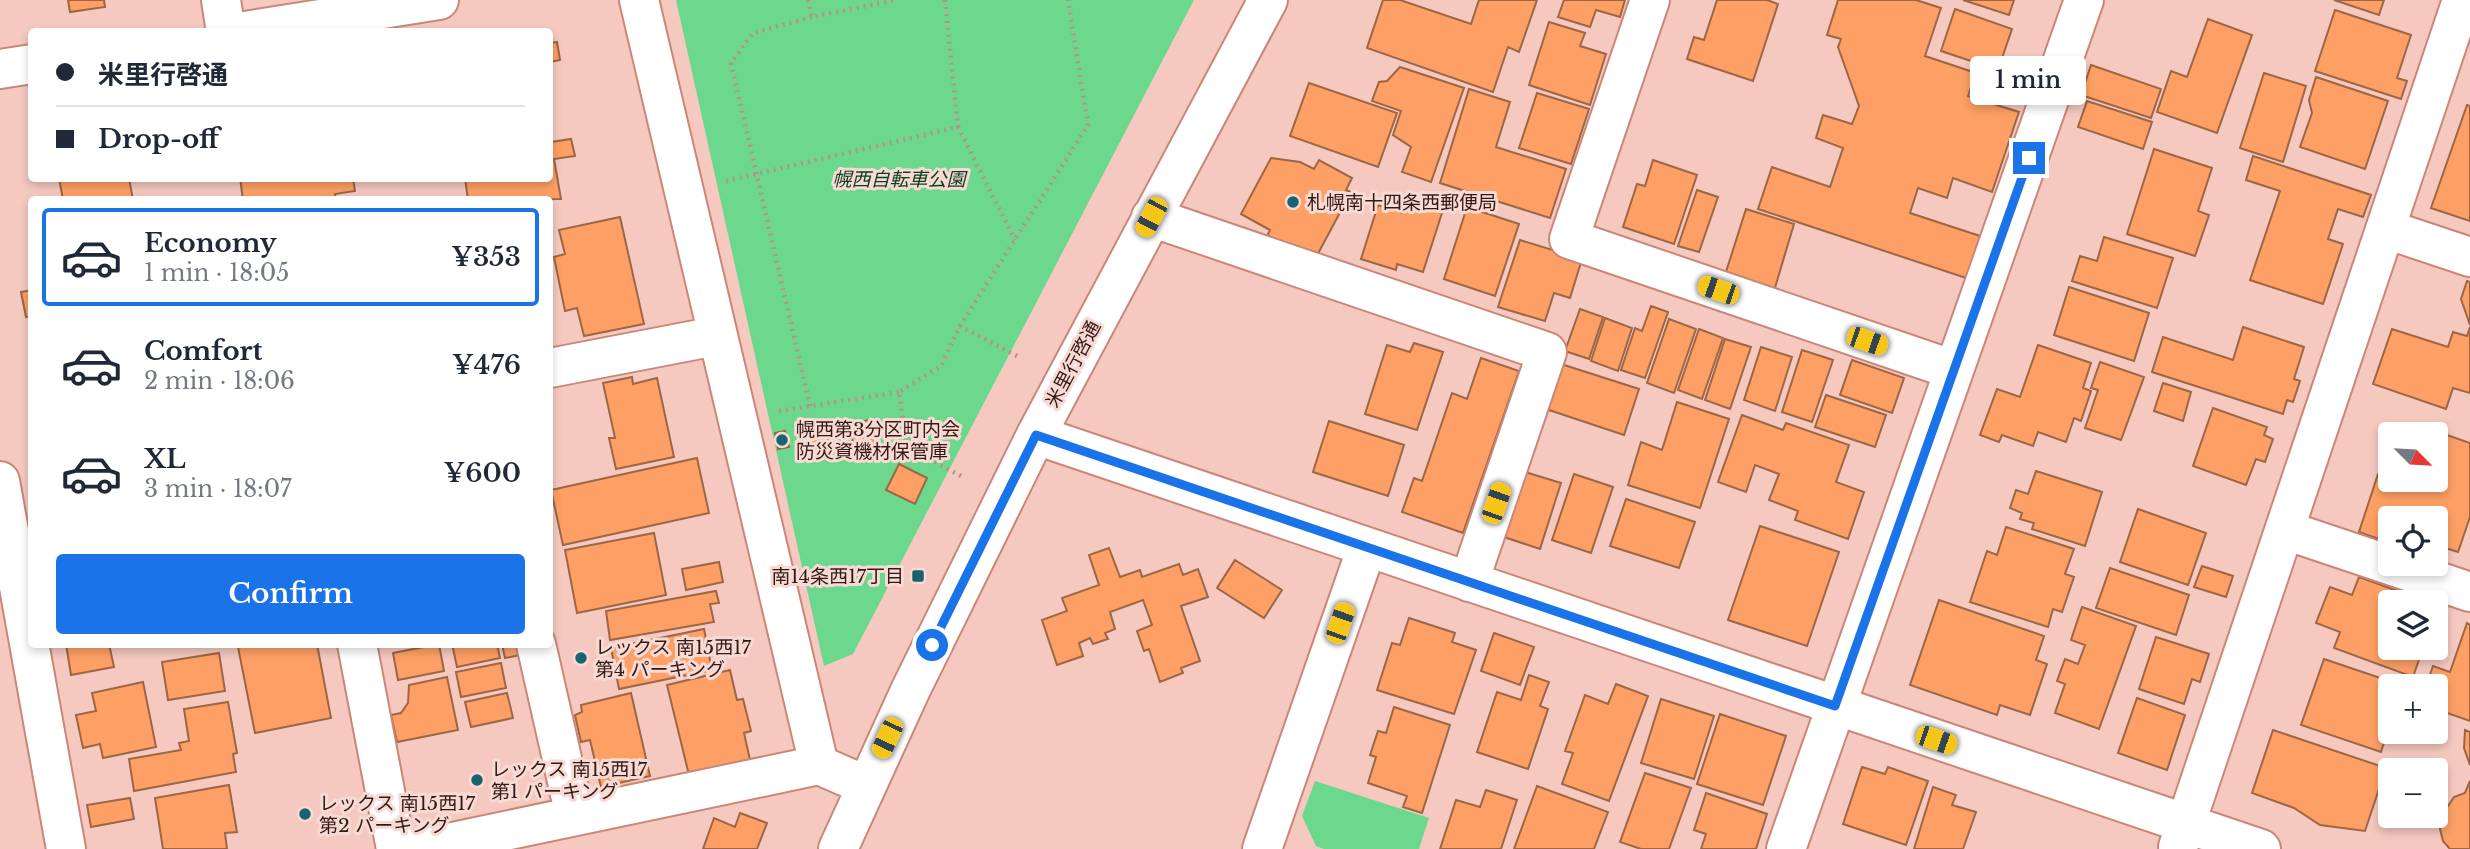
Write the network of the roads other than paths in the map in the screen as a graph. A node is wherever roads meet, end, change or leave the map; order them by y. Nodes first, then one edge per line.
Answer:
1 (221, 0) edge
2 (639, 0) edge
3 (1268, 0) edge
4 (1650, 0) edge
5 (2084, 0) edge
6 (2462, 0) edge
7 (433, 1) edge
8 (225, 28) edge
9 (264, 28) edge
10 (28, 65) edge
11 (0, 69) edge
12 (1151, 217) junction
13 (2386, 229) junction
14 (2470, 257) edge
15 (716, 337) junction
16 (553, 367) edge
17 (1954, 370) junction
18 (1036, 435) junction
19 (0, 481) edge
20 (2285, 530) junction
21 (1367, 547) junction
22 (1469, 582) junction
23 (2470, 592) edge
24 (28, 637) edge
25 (30, 648) edge
26 (358, 648) edge
27 (537, 648) edge
28 (1835, 706) junction
29 (819, 765) junction
30 (865, 785) junction
31 (575, 816) junction
32 (2182, 836) edge
33 (66, 849) edge
34 (396, 849) edge
35 (419, 849) edge
36 (838, 849) edge
37 (1262, 849) edge
38 (1786, 849) edge
39 (2261, 849) edge

1 - 8 street
2 - 15 street
3 - 12 street, 米里行啓通
4 - 17 street
5 - 17 street
6 - 13 street
7 - 9 street
10 - 11 street
12 - 18 street, 米里行啓通
12 - 22 street
13 - 14 street
13 - 20 street
15 - 16 street
15 - 29 street
17 - 28 street
18 - 21 street
18 - 30 street, 米里行啓通
19 - 24 street
20 - 23 street
20 - 32 street
21 - 22 street
21 - 37 street
22 - 28 street
25 - 33 street
26 - 34 street
27 - 31 street
28 - 32 street
28 - 38 street
29 - 30 street
29 - 31 street
30 - 36 street, 米里行啓通
31 - 35 street
32 - 39 street

